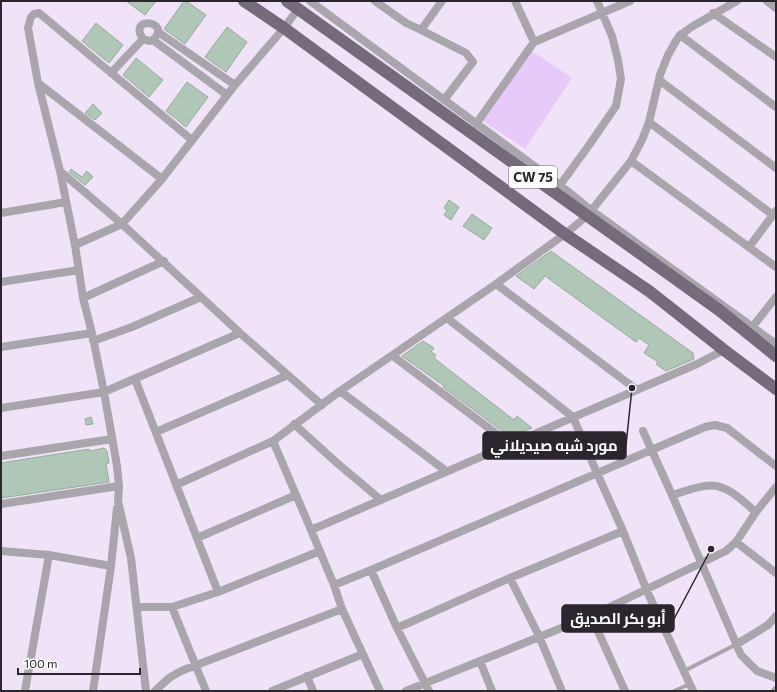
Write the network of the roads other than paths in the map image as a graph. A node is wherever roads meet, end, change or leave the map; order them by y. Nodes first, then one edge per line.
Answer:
1 (287, 1) edge
2 (310, 1) edge
3 (375, 1) edge
4 (442, 1) edge
5 (514, 1) edge
6 (597, 1) edge
7 (630, 1) edge
8 (737, 1) edge
9 (767, 1) edge
10 (252, 3) edge
11 (776, 8) edge
12 (298, 9) junction
13 (602, 13) junction
14 (713, 13) junction
15 (284, 28) junction
16 (421, 30) junction
17 (158, 32) junction
18 (680, 35) junction
19 (143, 40) junction
20 (153, 40) junction
21 (534, 42) junction
22 (776, 57) edge
23 (111, 73) junction
24 (659, 80) junction
25 (38, 83) junction
26 (235, 85) junction
27 (227, 95) junction
28 (444, 100) junction
29 (776, 107) edge
30 (649, 122) junction
31 (476, 124) junction
32 (192, 140) junction
33 (631, 161) junction
34 (776, 168) edge
35 (60, 171) junction
36 (162, 179) junction
37 (560, 185) junction
38 (66, 202) junction
39 (1, 213) edge
40 (589, 213) junction
41 (774, 213) edge
42 (122, 224) junction
43 (565, 234) junction
44 (75, 245) junction
45 (749, 246) junction
46 (164, 261) junction
47 (776, 267) edge
48 (79, 270) junction
49 (1, 282) edge
50 (496, 284) junction
51 (201, 297) junction
52 (776, 297) edge
53 (83, 298) junction
54 (447, 318) junction
55 (750, 330) junction
56 (92, 332) junction
57 (240, 333) junction
58 (93, 341) junction
59 (776, 344) edge
60 (1, 347) edge
61 (724, 350) junction
62 (393, 356) junction
63 (776, 356) edge
64 (288, 375) junction
65 (136, 379) junction
66 (776, 389) edge
67 (637, 390) junction
68 (340, 391) junction
69 (104, 392) junction
70 (322, 405) junction
71 (1, 408) edge
72 (573, 417) junction
73 (294, 424) junction
74 (642, 431) dead end
75 (156, 432) junction
76 (112, 439) junction
77 (273, 441) junction
78 (510, 444) junction
79 (651, 450) junction
80 (1, 456) edge
81 (776, 466) edge
82 (446, 471) junction
83 (597, 473) junction
84 (176, 485) junction
85 (119, 486) junction
86 (776, 487) edge
87 (296, 495) junction
88 (672, 495) junction
89 (381, 500) junction
90 (118, 501) junction
91 (1, 504) edge
92 (756, 512) junction
93 (311, 530) junction
94 (623, 531) junction
95 (197, 538) junction
96 (736, 542) junction
97 (1, 551) edge
98 (320, 552) junction
99 (49, 555) junction
100 (702, 564) junction
101 (111, 566) junction
102 (371, 570) junction
103 (776, 574) edge
104 (510, 578) junction
105 (334, 585) junction
106 (647, 591) junction
107 (218, 592) junction
108 (137, 607) junction
109 (172, 607) junction
110 (342, 608) junction
111 (591, 616) junction
112 (776, 616) edge
113 (397, 628) junction
114 (539, 636) junction
115 (737, 644) junction
116 (363, 654) junction
117 (480, 661) junction
118 (195, 666) junction
119 (684, 671) junction
120 (307, 676) junction
121 (776, 678) edge
122 (426, 683) junction
123 (691, 688) edge
124 (25, 691) edge
125 (93, 691) edge
126 (146, 691) edge
127 (156, 691) edge
128 (206, 691) edge
129 (272, 691) edge
130 (313, 691) edge
131 (380, 691) edge
132 (406, 691) edge
133 (429, 691) edge
134 (492, 691) edge
135 (562, 691) edge
136 (625, 691) edge
137 (674, 691) edge

1 - 12 main road, CW 75
2 - 28 street
3 - 16 street
4 - 16 street
5 - 21 street
6 - 13 street
7 - 13 street
8 - 14 street
9 - 11 street
10 - 15 main road, CW 75
12 - 15 street
12 - 40 main road, CW 75
13 - 21 street
13 - 37 street
14 - 18 street
14 - 22 street
15 - 26 street
15 - 43 main road, CW 75
16 - 28 street
17 - 19 street
17 - 20 street
17 - 26 street
18 - 24 street
18 - 29 street
19 - 20 street
19 - 23 street
20 - 27 street
21 - 31 street
23 - 25 street
23 - 32 street
24 - 30 street
24 - 34 street
25 - 35 street
25 - 36 street
26 - 27 street
27 - 32 street
28 - 31 street
30 - 33 street
30 - 41 street
31 - 37 street
32 - 36 street
33 - 40 street
33 - 45 street
35 - 38 street
35 - 42 street
36 - 42 street
37 - 40 street
38 - 39 street
38 - 44 street
40 - 43 street
40 - 55 main road, CW 75
41 - 45 street
42 - 44 street
42 - 46 street
43 - 50 street
43 - 61 main road
44 - 48 street
45 - 47 street
46 - 51 street
46 - 53 street
48 - 49 street
48 - 53 street
50 - 54 street
50 - 67 street
51 - 57 street
51 - 58 street
52 - 55 street
53 - 56 street
54 - 62 street
54 - 72 street
55 - 59 street
55 - 63 main road, CW 75
56 - 58 street
56 - 60 street
57 - 64 street
57 - 65 street
58 - 69 street
61 - 66 main road
61 - 67 street
62 - 68 street
62 - 78 street
64 - 70 street
64 - 75 street
65 - 69 street
65 - 75 street
67 - 72 street
68 - 70 street
68 - 82 street
69 - 71 street
69 - 76 street
70 - 73 street
72 - 78 street
72 - 83 street
73 - 77 street
73 - 89 street
74 - 79 street
75 - 84 street
76 - 80 street
76 - 85 street
77 - 84 street
77 - 87 street
78 - 82 street
79 - 81 street
79 - 83 street
79 - 88 street
82 - 89 street
83 - 94 street
83 - 102 street
84 - 95 street
85 - 90 street
85 - 91 street
86 - 92 street
87 - 93 street
87 - 95 street
88 - 92 street
88 - 100 street
89 - 93 street
90 - 101 street
90 - 108 street
92 - 96 street
93 - 98 street
94 - 104 street
94 - 106 street
95 - 107 street
96 - 100 street
96 - 103 street
97 - 99 street
98 - 105 street
98 - 107 street
99 - 101 street
99 - 124 street
100 - 106 street
100 - 115 street
101 - 125 street
102 - 105 street
102 - 113 street
104 - 113 street
104 - 114 street
105 - 110 street
106 - 111 street
106 - 119 street
107 - 109 street
108 - 109 street
108 - 126 street
109 - 118 street
110 - 116 street
110 - 118 street
111 - 114 street
111 - 136 street
112 - 115 street
113 - 122 street
114 - 117 street
114 - 135 street
115 - 119 lane
115 - 121 street
116 - 120 street
116 - 131 street
117 - 122 street
117 - 134 street
118 - 127 street
118 - 128 street
119 - 123 street
120 - 129 street
120 - 130 street
122 - 132 street
122 - 133 street
123 - 137 lane

